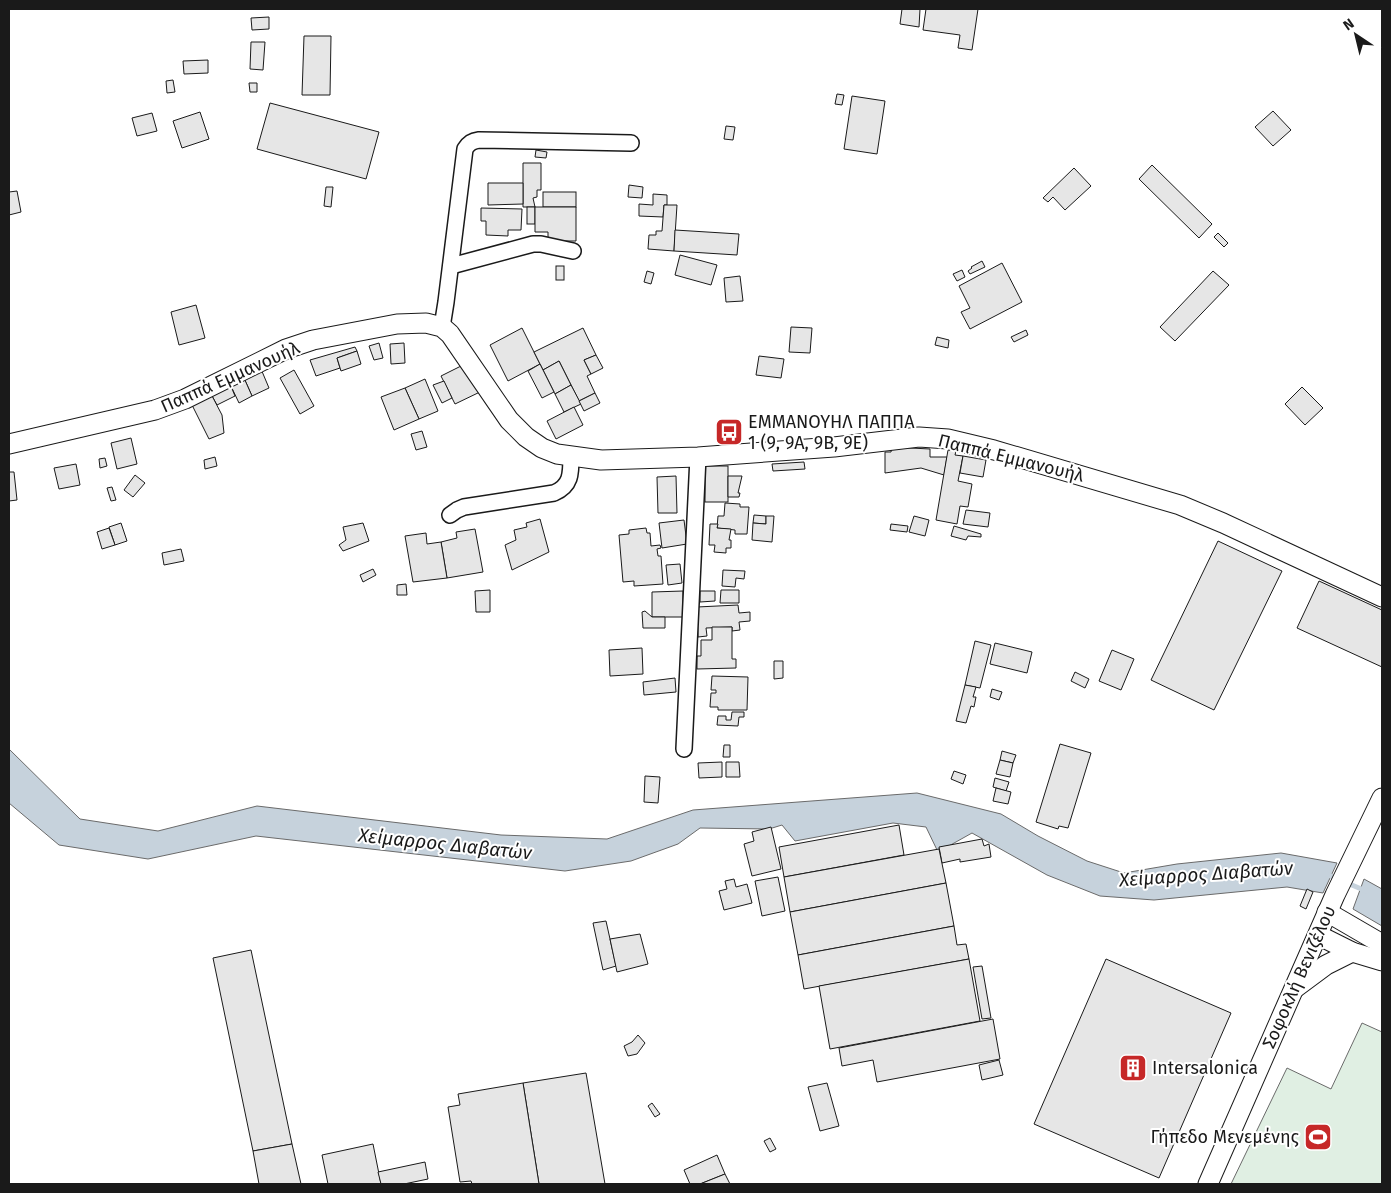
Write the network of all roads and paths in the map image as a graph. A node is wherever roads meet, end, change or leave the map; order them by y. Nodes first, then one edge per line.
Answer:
1 (631, 143) dead end
2 (572, 251) dead end
3 (451, 266) junction
4 (442, 326) junction
5 (9, 444) edge
6 (571, 456) junction
7 (698, 457) junction
8 (450, 515) dead end
9 (1382, 597) edge
10 (684, 749) dead end
11 (1382, 798) edge
12 (1331, 904) junction
13 (1318, 934) junction
14 (1382, 944) edge
15 (1352, 952) junction
16 (1382, 961) edge
17 (1294, 988) junction
18 (1208, 1184) edge

1 - 3 street
2 - 3 street
3 - 4 street
4 - 5 street, Παππά Εμμανουήλ
4 - 6 street, Παππά Εμμανουήλ
6 - 7 street, Παππά Εμμανουήλ
6 - 8 street
7 - 9 street, Παππά Εμμανουήλ
7 - 10 street
11 - 12 street, Σοφοκλή Βενιζέλου
12 - 13 street, Σοφοκλή Βενιζέλου
12 - 14 street
13 - 15 street
13 - 17 street, Σοφοκλή Βενιζέλου
15 - 16 street
15 - 17 street
17 - 18 street, Σοφοκλή Βενιζέλου

